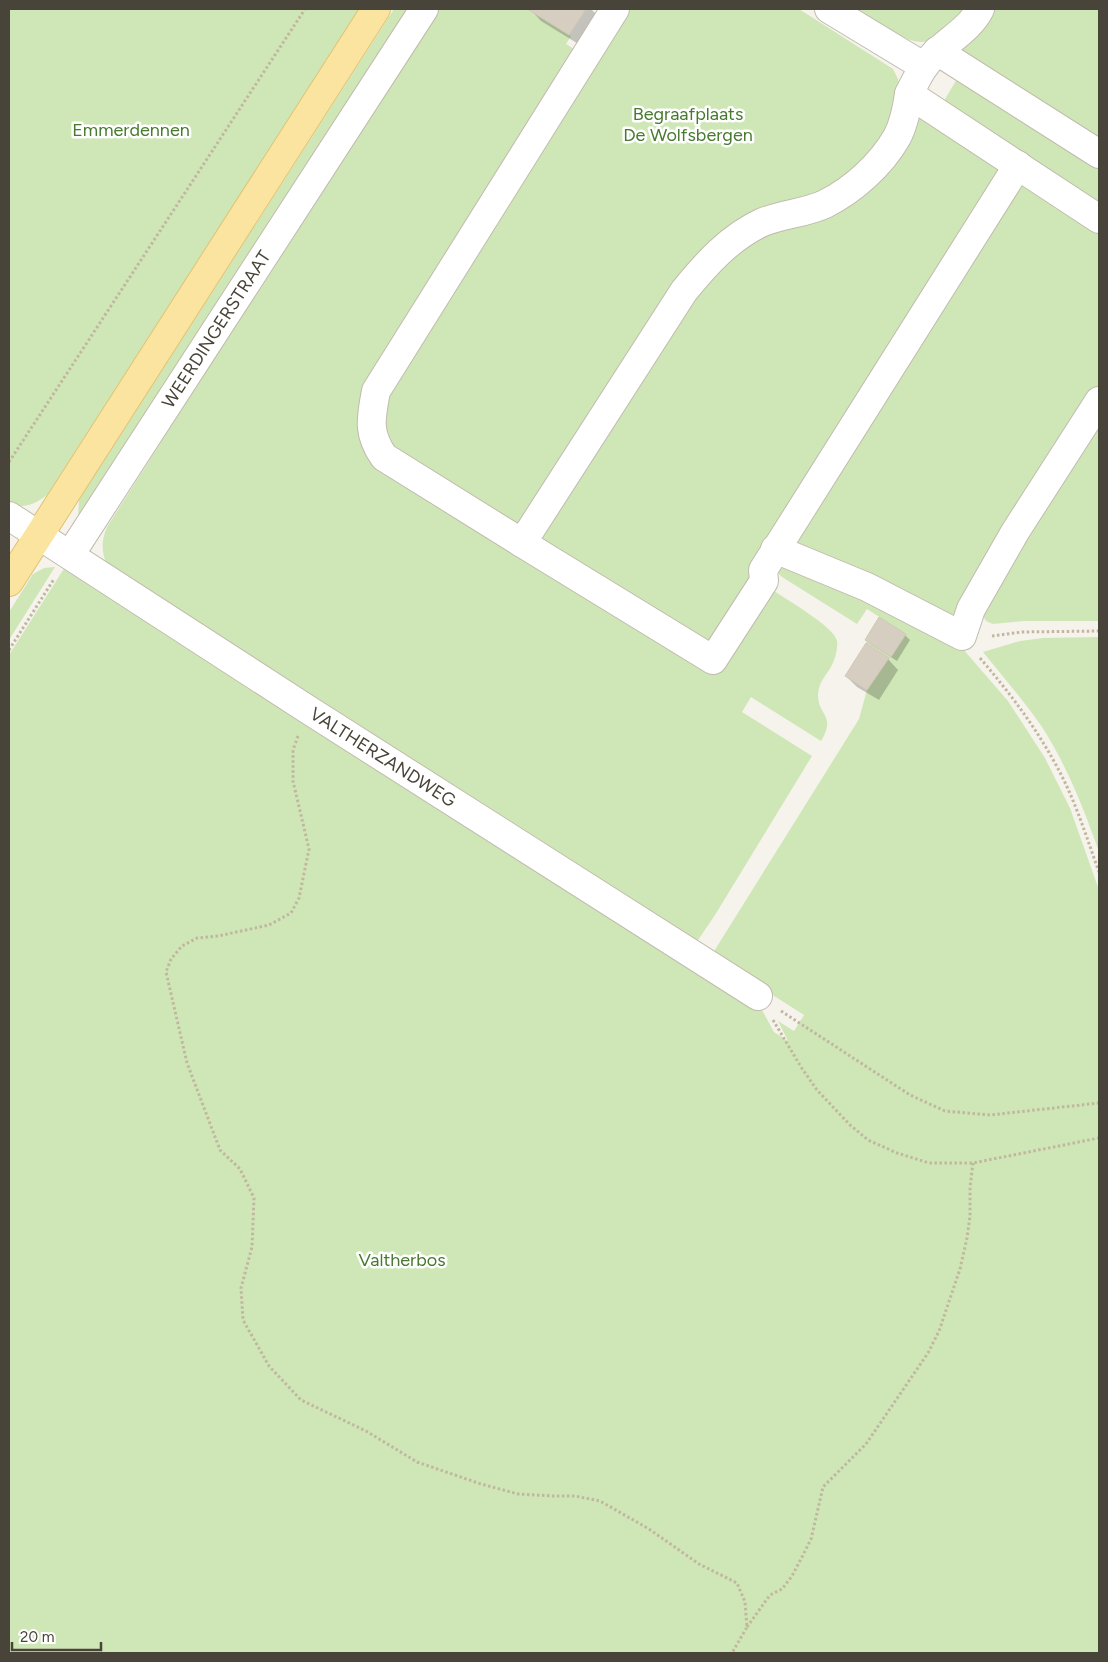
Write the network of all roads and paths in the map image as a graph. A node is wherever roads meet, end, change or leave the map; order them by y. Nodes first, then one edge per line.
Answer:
1 (305, 9) edge
2 (376, 9) edge
3 (424, 9) edge
4 (615, 9) edge
5 (829, 9) edge
6 (980, 9) edge
7 (930, 59) junction
8 (910, 94) junction
9 (1099, 154) edge
10 (1018, 165) junction
11 (1099, 219) edge
12 (1099, 401) edge
13 (9, 462) edge
14 (9, 516) edge
15 (38, 535) junction
16 (522, 543) junction
17 (776, 550) junction
18 (70, 555) junction
19 (9, 582) edge
20 (1099, 631) edge
21 (962, 636) junction
22 (9, 650) edge
23 (307, 709) junction
24 (1099, 872) edge
25 (758, 996) junction
26 (1099, 1103) edge
27 (1099, 1138) edge
28 (973, 1163) junction
29 (747, 1627) junction
30 (732, 1653) edge

1 - 13 path
2 - 15 main road
3 - 18 street, WEERDINGERSTRAAT
4 - 16 street
5 - 7 street
6 - 7 street
7 - 8 street
7 - 9 street
8 - 10 street
8 - 16 street
10 - 11 street
10 - 17 street
12 - 21 street
14 - 15 street, VALTHERZANDWEG
15 - 18 street, VALTHERZANDWEG
15 - 19 main road
16 - 17 street
17 - 21 street
18 - 22 path
18 - 23 street, VALTHERZANDWEG
20 - 21 path
21 - 24 path
23 - 25 street, VALTHERZANDWEG
23 - 29 path
25 - 26 path
25 - 28 path
27 - 28 path
28 - 29 path
29 - 30 path

